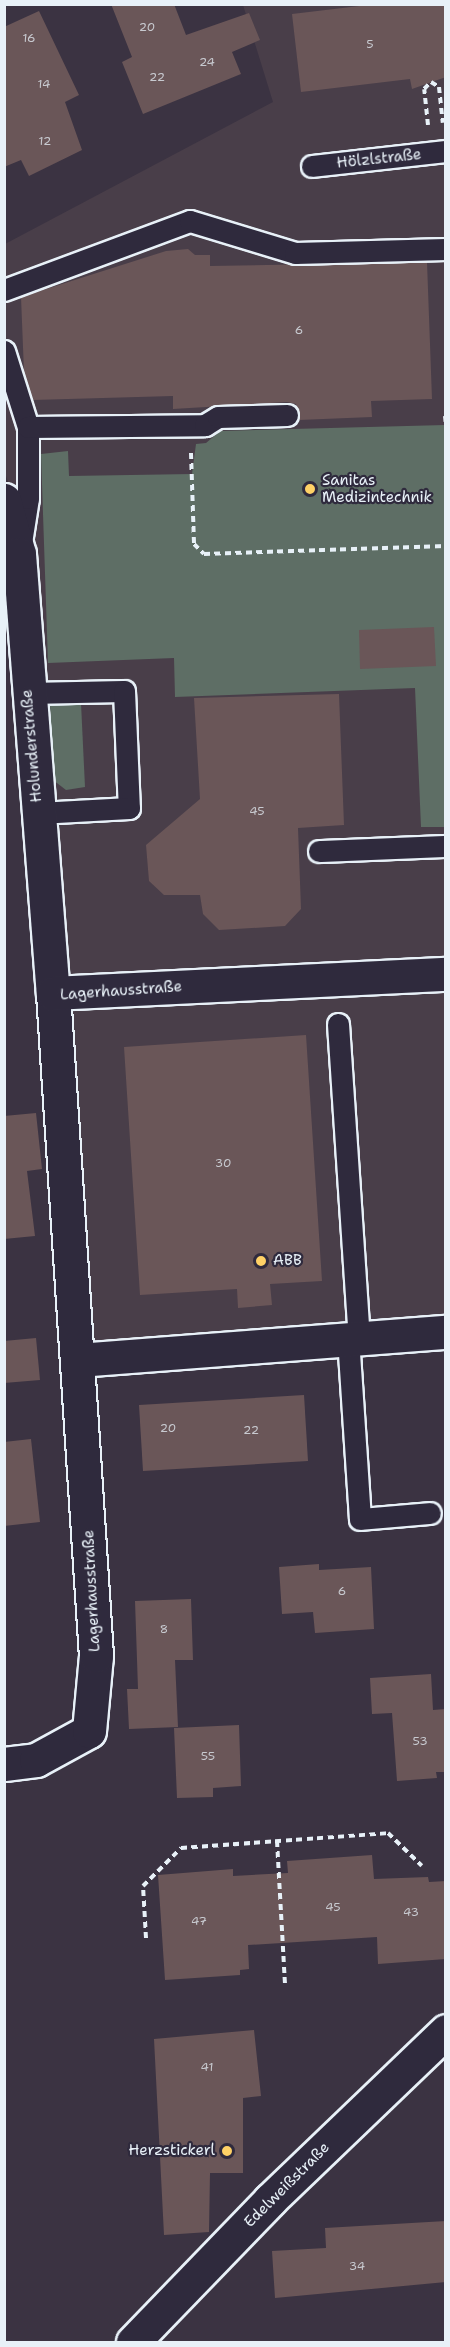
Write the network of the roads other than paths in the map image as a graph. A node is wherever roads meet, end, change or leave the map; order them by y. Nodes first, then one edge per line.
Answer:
1 (446, 151) edge
2 (312, 166) dead end
3 (446, 249) edge
4 (4, 290) edge
5 (4, 351) edge
6 (287, 415) dead end
7 (28, 427) junction
8 (4, 500) edge
9 (12, 558) edge
10 (28, 693) junction
11 (38, 813) junction
12 (446, 846) edge
13 (319, 851) dead end
14 (446, 974) edge
15 (53, 993) junction
16 (338, 1024) dead end
17 (446, 1332) edge
18 (353, 1338) junction
19 (78, 1360) junction
20 (430, 1513) dead end
21 (4, 1764) edge
22 (446, 2031) edge
23 (133, 2343) edge

1 - 2 lane, Hölzlstraße
3 - 4 lane
5 - 7 lane
6 - 7 lane
7 - 9 lane
8 - 9 street, Holunderstraße
9 - 10 street, Holunderstraße
10 - 11 street, Holunderstraße
10 - 11 lane
11 - 15 street, Holunderstraße
12 - 13 lane
14 - 15 street, Lagerhausstraße
15 - 19 street, Lagerhausstraße
16 - 18 lane
17 - 18 street
18 - 19 street
18 - 20 lane
19 - 21 street, Lagerhausstraße
22 - 23 street, Edelweißstraße

